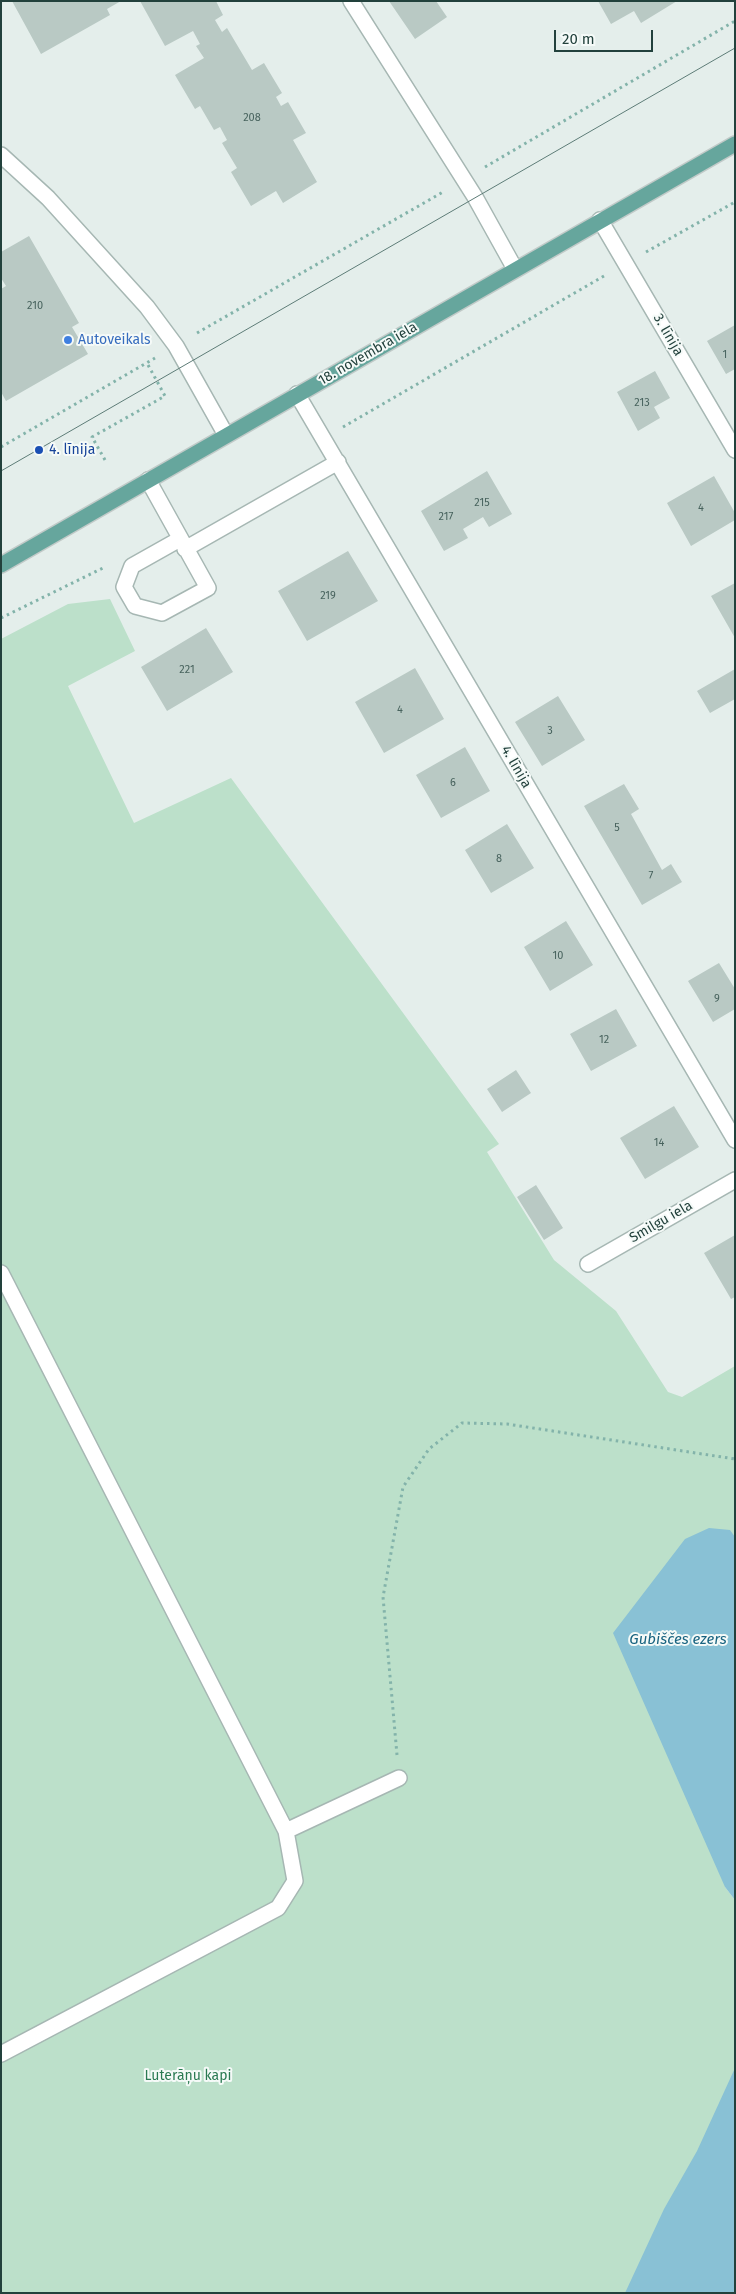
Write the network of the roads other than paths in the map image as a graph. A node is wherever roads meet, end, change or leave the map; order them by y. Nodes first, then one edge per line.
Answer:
1 (351, 1) edge
2 (735, 144) edge
3 (1, 155) edge
4 (600, 220) junction
5 (515, 269) junction
6 (297, 394) junction
7 (226, 434) junction
8 (735, 450) edge
9 (338, 462) junction
10 (148, 480) junction
11 (183, 544) junction
12 (1, 564) edge
13 (735, 1140) edge
14 (735, 1180) edge
15 (588, 1264) dead end
16 (1, 1273) edge
17 (399, 1778) road end
18 (286, 1832) junction
19 (1, 2054) edge

1 - 5 street
2 - 4 main road, 18. novembra iela
3 - 7 street
4 - 5 main road, 18. novembra iela
4 - 8 street, 3. līnija
5 - 6 main road, 18. novembra iela
6 - 7 main road, 18. novembra iela
6 - 9 street, 4. līnija
7 - 10 main road, 18. novembra iela
9 - 11 street
9 - 13 street, 4. līnija
10 - 11 street
10 - 12 main road, 18. novembra iela
11 - 11 street
14 - 15 street, Smilgu iela
16 - 18 street
17 - 18 street
18 - 19 street

